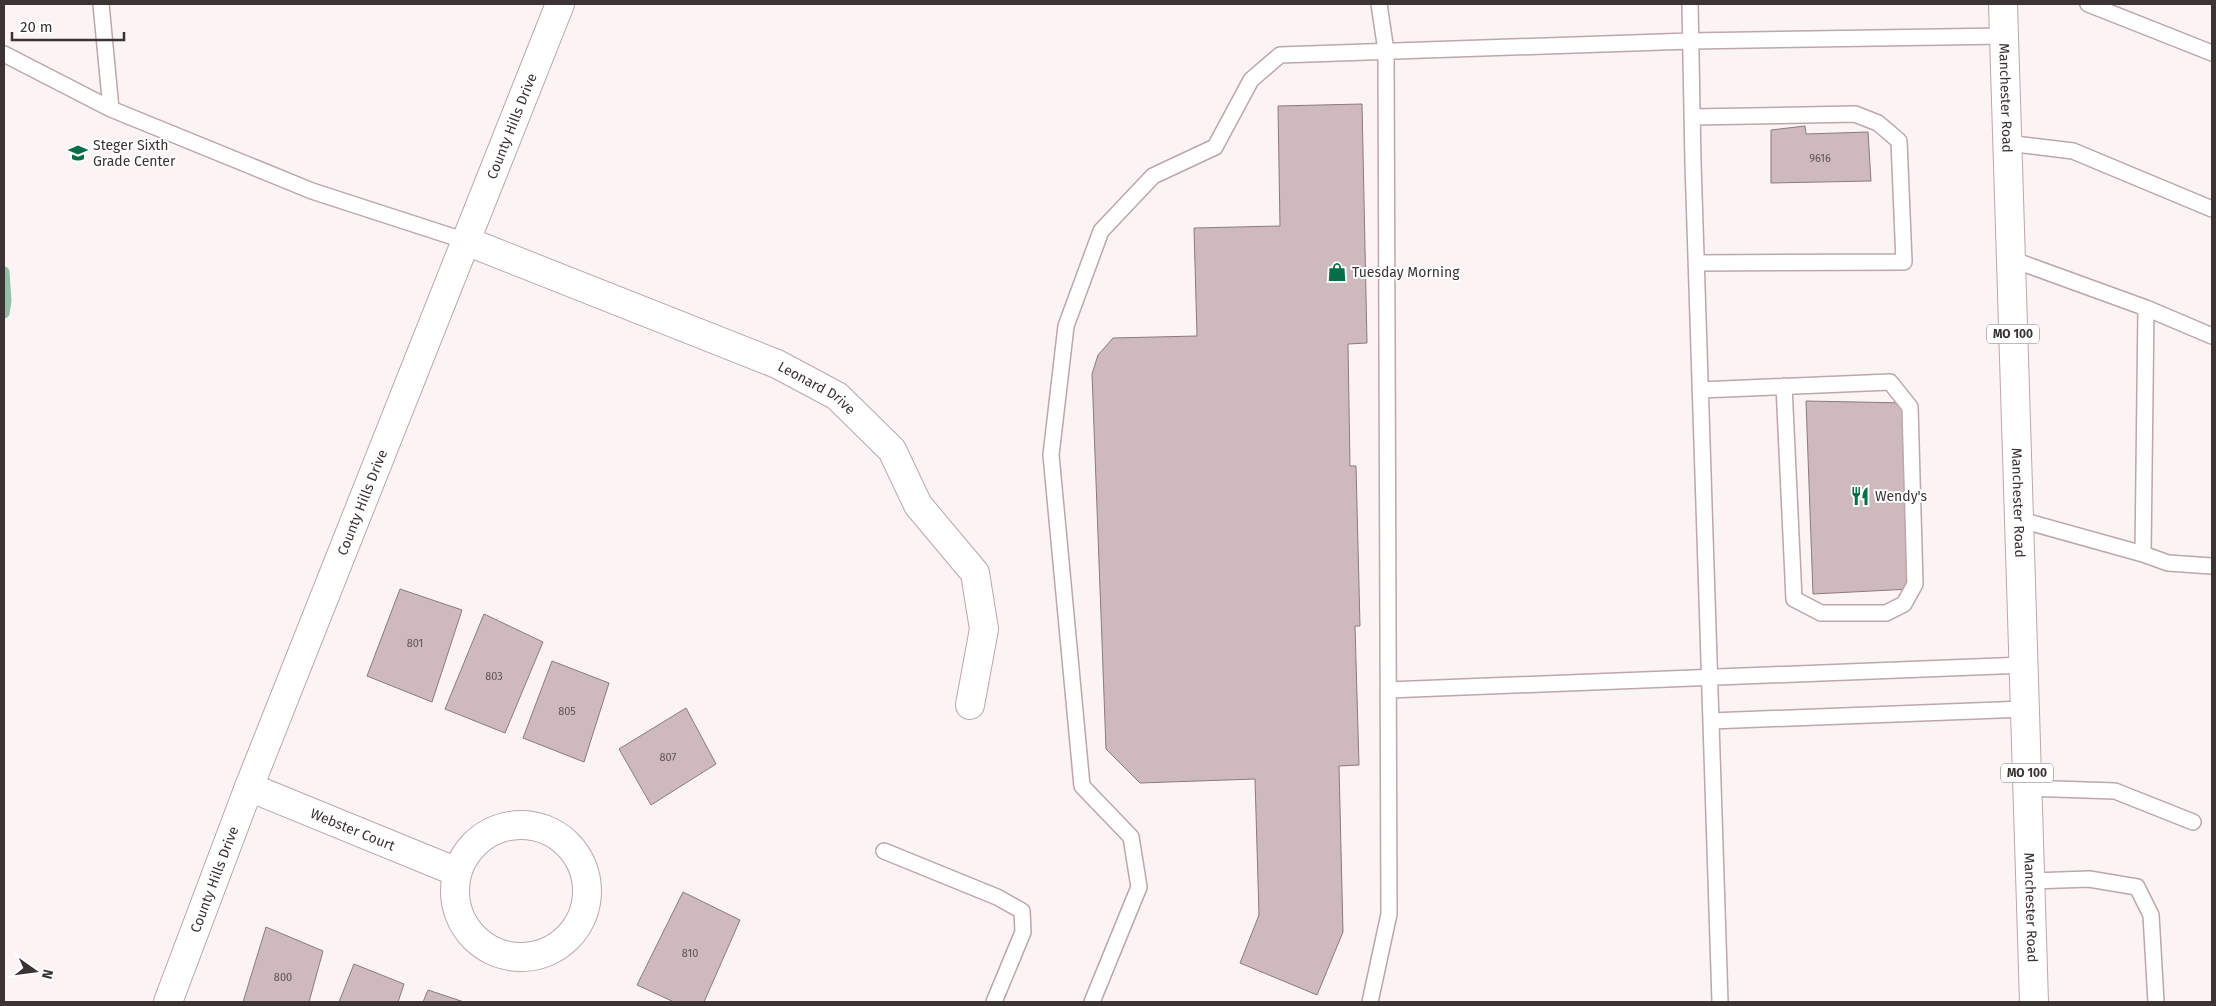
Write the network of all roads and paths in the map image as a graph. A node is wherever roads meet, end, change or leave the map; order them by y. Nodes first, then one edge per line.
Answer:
1 (101, 4) edge
2 (560, 4) edge
3 (1379, 4) edge
4 (1690, 4) edge
5 (2003, 4) edge
6 (2088, 4) edge
7 (2004, 36) junction
8 (1690, 41) junction
9 (1386, 51) junction
10 (2212, 52) edge
11 (4, 54) edge
12 (111, 109) junction
13 (1692, 117) junction
14 (2007, 143) junction
15 (2212, 209) edge
16 (466, 240) junction
17 (2011, 259) junction
18 (1696, 263) junction
19 (2146, 308) junction
20 (2212, 336) edge
21 (1784, 386) junction
22 (1700, 390) junction
23 (2020, 520) junction
24 (2144, 554) junction
25 (2212, 566) edge
26 (2024, 665) junction
27 (1709, 676) junction
28 (1388, 690) junction
29 (970, 705) dead end
30 (2025, 709) junction
31 (1711, 720) junction
32 (249, 787) junction
33 (2027, 788) junction
34 (2193, 822) dead end
35 (884, 851) dead end
36 (457, 872) junction
37 (2030, 881) junction
38 (168, 1002) edge
39 (994, 1002) edge
40 (1092, 1002) edge
41 (1370, 1002) edge
42 (1720, 1002) edge
43 (2034, 1002) edge
44 (2156, 1002) edge

1 - 12 lane
2 - 16 street, County Hills Drive
3 - 9 lane
4 - 8 lane
5 - 7 street, Manchester Road / MO 100
6 - 10 lane
7 - 8 lane
7 - 14 street, Manchester Road / MO 100
8 - 9 lane
8 - 13 lane
9 - 28 lane
9 - 40 lane
11 - 12 lane
12 - 16 lane
13 - 18 lane
13 - 18 lane
14 - 15 lane
14 - 17 street, Manchester Road / MO 100
16 - 29 street, Leonard Drive
16 - 32 street, County Hills Drive
17 - 19 lane
17 - 23 street, Manchester Road / MO 100
18 - 22 lane
19 - 20 lane
19 - 24 lane
21 - 21 lane
21 - 22 lane
22 - 27 lane
23 - 24 lane
23 - 26 street, Manchester Road / MO 100
24 - 25 lane
26 - 27 lane
26 - 30 street, Manchester Road / MO 100
27 - 28 lane
27 - 31 lane
28 - 41 lane
30 - 31 lane
30 - 33 street, Manchester Road / MO 100
31 - 42 lane
32 - 36 street, Webster Court
32 - 38 street, County Hills Drive
33 - 34 lane
33 - 37 street, Manchester Road / MO 100
35 - 39 lane
36 - 36 street
37 - 43 street, Manchester Road / MO 100
37 - 44 lane

